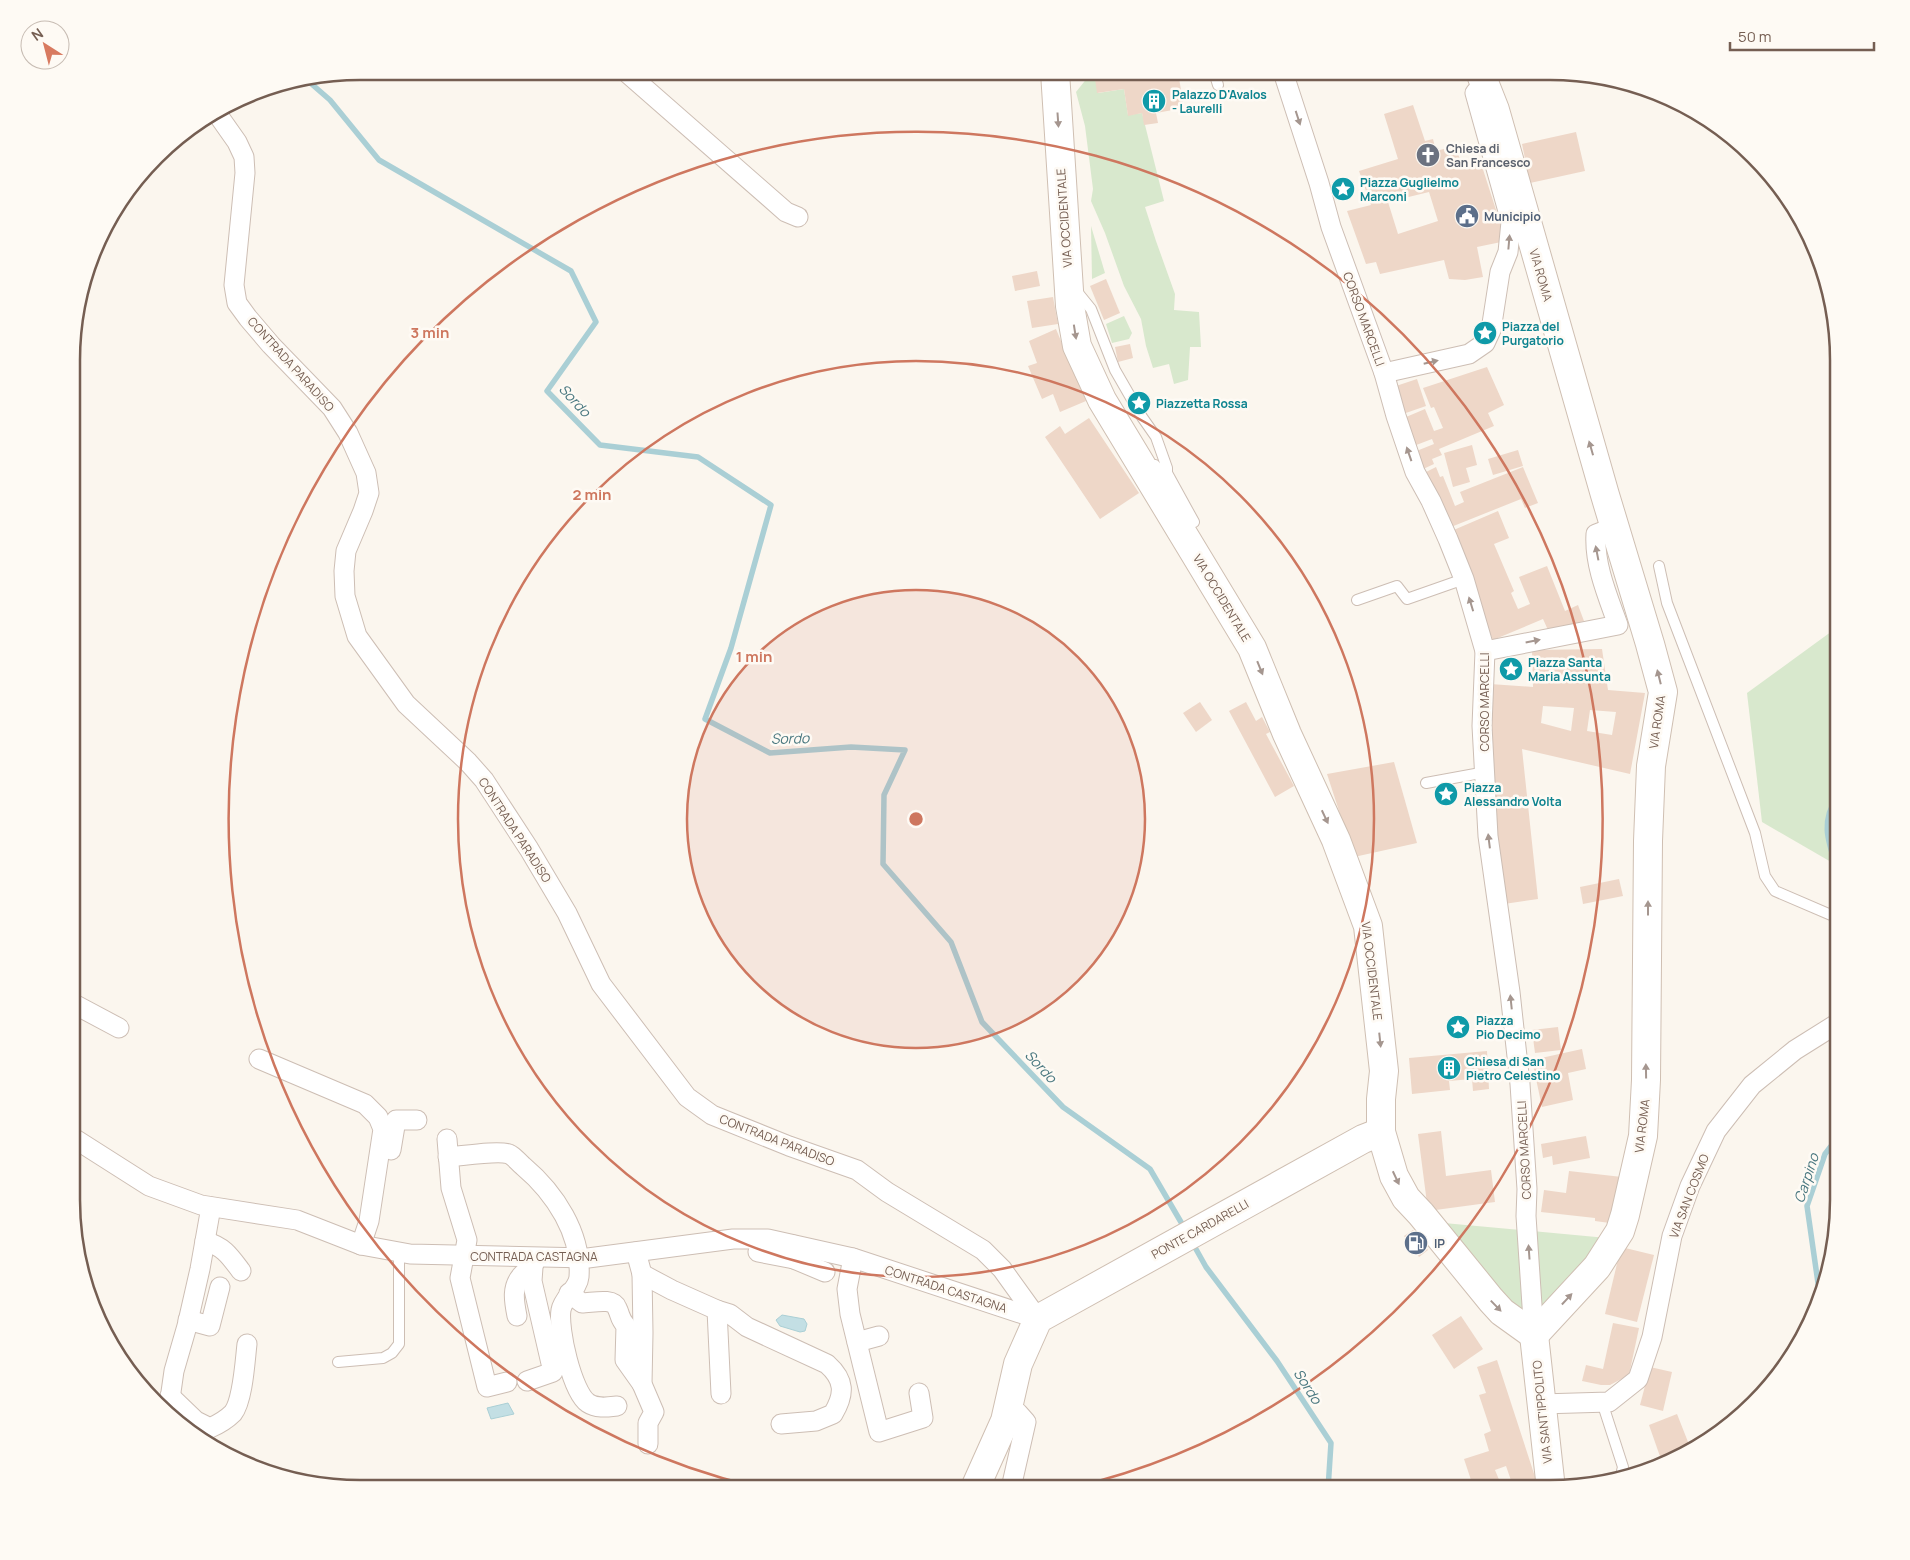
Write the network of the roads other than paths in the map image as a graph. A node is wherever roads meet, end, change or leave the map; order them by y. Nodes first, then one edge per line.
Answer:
1 (635, 80) edge
2 (1056, 80) edge
3 (1216, 80) edge
4 (1286, 80) edge
5 (1481, 80) edge
6 (1483, 80) edge
7 (1218, 85) dead end
8 (220, 118) edge
9 (798, 217) dead end
10 (1069, 284) junction
11 (1384, 373) junction
12 (1133, 449) junction
13 (1167, 473) junction
14 (1194, 522) dead end
15 (1614, 527) junction
16 (1659, 566) dead end
17 (1464, 580) junction
18 (1357, 600) dead end
19 (1485, 650) junction
20 (1486, 772) junction
21 (1426, 784) dead end
22 (1830, 915) edge
23 (80, 1007) edge
24 (119, 1028) dead end
25 (1830, 1028) edge
26 (259, 1059) dead end
27 (417, 1120) dead end
28 (1372, 1136) junction
29 (80, 1142) edge
30 (211, 1207) junction
31 (205, 1241) junction
32 (369, 1246) junction
33 (398, 1252) junction
34 (636, 1252) junction
35 (758, 1252) dead end
36 (794, 1252) junction
37 (465, 1255) junction
38 (579, 1258) junction
39 (853, 1258) junction
40 (535, 1262) junction
41 (241, 1271) dead end
42 (824, 1272) dead end
43 (642, 1274) junction
44 (220, 1287) dead end
45 (569, 1293) junction
46 (717, 1310) junction
47 (517, 1316) dead end
48 (1038, 1318) junction
49 (188, 1320) junction
50 (1534, 1335) junction
51 (878, 1336) dead end
52 (857, 1342) junction
53 (247, 1344) dead end
54 (338, 1362) dead end
55 (527, 1381) dead end
56 (507, 1382) dead end
57 (642, 1384) junction
58 (919, 1393) dead end
59 (721, 1394) dead end
60 (1602, 1402) junction
61 (169, 1404) edge
62 (1541, 1404) junction
63 (617, 1406) dead end
64 (1008, 1408) junction
65 (781, 1424) dead end
66 (648, 1444) dead end
67 (1622, 1470) edge
68 (979, 1480) edge
69 (1013, 1480) edge
70 (1550, 1480) edge

1 - 9 street
2 -> 10 main road, VIA OCCIDENTALE
3 - 7 lane
4 -> 11 street, CORSO MARCELLI
11 -> 5 street
15 -> 6 main road, VIA ROMA
8 - 48 street, CONTRADA PARADISO
10 -> 12 main road, VIA OCCIDENTALE
10 - 13 lane
17 -> 11 street, CORSO MARCELLI
12 - 13 lane
12 -> 28 main road, VIA OCCIDENTALE
13 - 14 lane
19 -> 15 street
50 -> 15 main road, VIA ROMA
16 - 22 lane
17 - 18 lane
19 -> 17 street, CORSO MARCELLI
19 - 20 street, CORSO MARCELLI
20 - 21 lane
50 -> 20 street, CORSO MARCELLI
23 - 24 street
25 - 60 street, VIA SAN COSMO
26 - 32 street
27 - 32 street
28 - 48 main road, PONTE CARDARELLI
28 -> 50 main road, VIA OCCIDENTALE
29 - 30 street, CONTRADA CASTAGNA
30 - 31 street
30 - 32 street, CONTRADA CASTAGNA
31 - 41 street
31 - 49 street
32 - 33 street, CONTRADA CASTAGNA
33 - 37 street, CONTRADA CASTAGNA
33 - 54 lane
34 - 36 street, CONTRADA CASTAGNA
34 - 38 street, CONTRADA CASTAGNA
34 - 43 street
35 - 36 street
36 - 39 street, CONTRADA CASTAGNA
36 - 42 street
37 - 38 street
37 - 40 street, CONTRADA CASTAGNA
37 - 56 street
38 - 40 street, CONTRADA CASTAGNA
38 - 45 street
39 - 48 street, CONTRADA CASTAGNA
39 - 52 street
40 - 47 street
40 - 55 street
43 - 46 street
43 - 57 street
44 - 49 street
45 - 57 street
45 - 63 street
46 - 59 street
46 - 65 street
48 - 64 main road
49 - 61 street
50 - 62 main road, VIA SANT'IPPOLITO
51 - 52 street
52 - 58 street
53 - 61 street
57 - 66 street
60 - 62 street, VIA SAN COSMO
60 - 67 lane
62 - 70 main road, VIA SANT'IPPOLITO
64 - 68 main road
64 - 69 street

